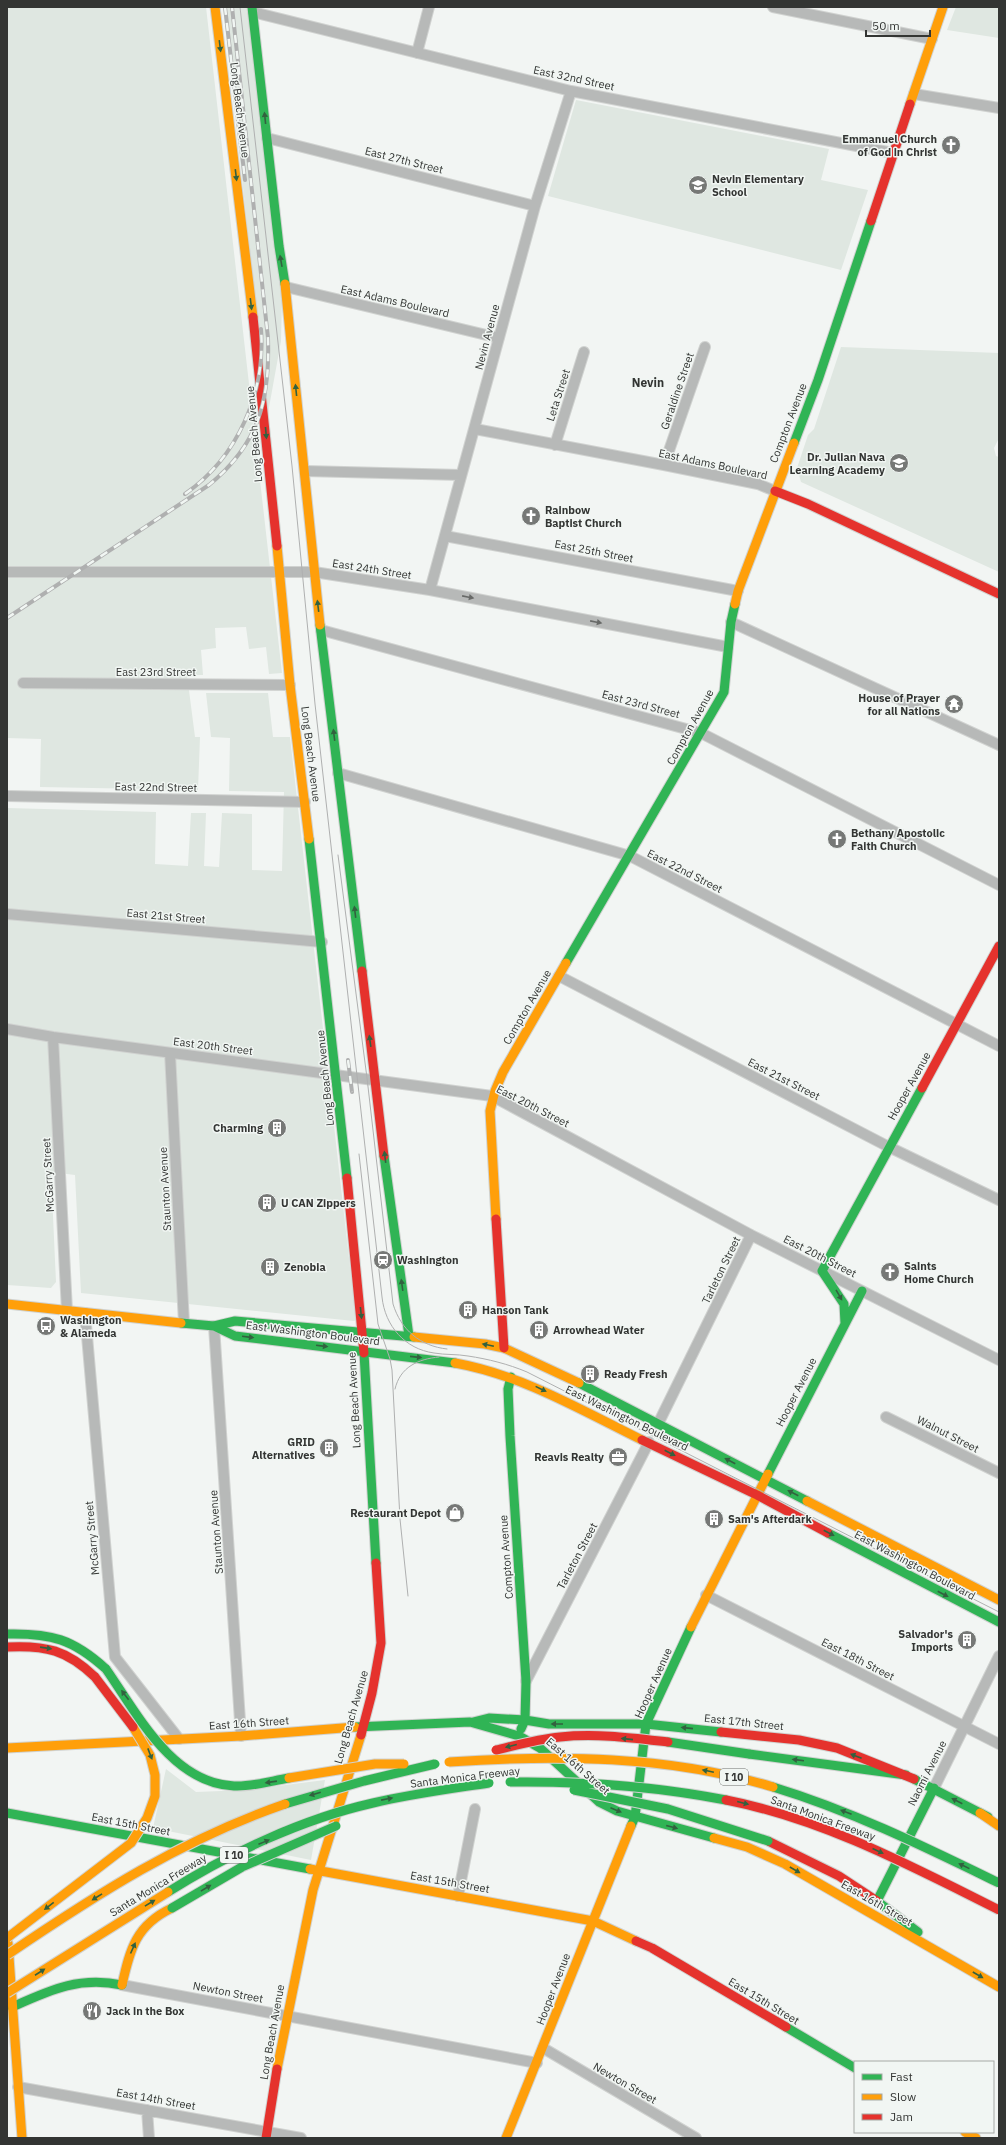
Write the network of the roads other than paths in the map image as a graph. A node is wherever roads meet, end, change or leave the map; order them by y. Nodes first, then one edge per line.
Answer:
1 (215, 7) edge
2 (429, 7) edge
3 (772, 7) edge
4 (943, 7) edge
5 (252, 10) edge
6 (932, 39) junction
7 (417, 53) junction
8 (571, 91) junction
9 (914, 94) junction
10 (999, 108) edge
11 (267, 138) junction
12 (893, 153) junction
13 (536, 206) junction
14 (286, 287) junction
15 (499, 338) junction
16 (705, 347) dead end
17 (584, 352) dead end
18 (474, 430) junction
19 (555, 445) junction
20 (664, 465) junction
21 (305, 471) junction
22 (461, 475) junction
23 (775, 491) junction
24 (445, 536) junction
25 (7, 572) edge
26 (278, 572) junction
27 (314, 572) junction
28 (430, 590) junction
29 (738, 591) junction
30 (999, 594) edge
31 (731, 622) junction
32 (321, 630) junction
33 (728, 647) junction
34 (23, 683) dead end
35 (290, 684) junction
36 (701, 733) junction
37 (999, 745) edge
38 (338, 773) junction
39 (7, 796) edge
40 (305, 802) junction
41 (630, 856) junction
42 (999, 885) edge
43 (7, 914) edge
44 (322, 942) junction
45 (999, 946) edge
46 (559, 976) junction
47 (956, 1025) junction
48 (7, 1029) edge
49 (53, 1037) junction
50 (999, 1046) edge
51 (170, 1053) junction
52 (336, 1074) junction
53 (376, 1080) junction
54 (492, 1096) junction
55 (889, 1147) junction
56 (999, 1200) edge
57 (751, 1235) junction
58 (822, 1270) junction
59 (862, 1291) junction
60 (7, 1304) edge
61 (67, 1311) junction
62 (85, 1313) junction
63 (184, 1323) junction
64 (846, 1323) junction
65 (214, 1326) junction
66 (363, 1332) junction
67 (410, 1336) junction
68 (504, 1348) junction
69 (363, 1350) junction
70 (383, 1353) junction
71 (999, 1360) edge
72 (511, 1377) junction
73 (886, 1417) dead end
74 (658, 1424) junction
75 (649, 1442) junction
76 (999, 1473) edge
77 (765, 1479) junction
78 (757, 1495) junction
79 (706, 1595) junction
80 (999, 1600) edge
81 (999, 1622) edge
82 (7, 1634) edge
83 (7, 1648) edge
84 (999, 1656) edge
85 (526, 1681) junction
86 (525, 1720) junction
87 (470, 1722) junction
88 (646, 1724) junction
89 (964, 1726) junction
90 (362, 1727) junction
91 (241, 1736) junction
92 (519, 1736) junction
93 (179, 1740) junction
94 (999, 1744) edge
95 (7, 1748) edge
96 (449, 1762) junction
97 (435, 1764) junction
98 (906, 1775) junction
99 (499, 1783) junction
100 (934, 1788) junction
101 (475, 1809) dead end
102 (7, 1813) edge
103 (368, 1814) dead end
104 (635, 1817) junction
105 (347, 1822) dead end
106 (999, 1824) edge
107 (317, 1871) junction
108 (999, 1883) edge
109 (458, 1896) junction
110 (877, 1901) junction
111 (999, 1910) edge
112 (593, 1921) junction
113 (7, 1934) edge
114 (7, 1938) edge
115 (7, 1955) edge
116 (957, 1963) junction
117 (122, 1985) junction
118 (999, 1987) edge
119 (7, 1993) edge
120 (12, 2007) junction
121 (287, 2015) junction
122 (543, 2048) junction
123 (537, 2063) junction
124 (854, 2067) edge
125 (7, 2085) edge
126 (18, 2087) junction
127 (148, 2110) junction
128 (967, 2133) edge
129 (266, 2135) edge
130 (22, 2138) edge
131 (149, 2138) edge
132 (301, 2138) edge
133 (506, 2138) edge
134 (696, 2138) edge
135 (976, 2138) edge

1 -> 26 main road, Long Beach Avenue
2 - 7 street
3 - 6 street
4 - 6 main road, Compton Avenue
5 - 7 street, East 32nd Street
11 -> 5 main road
6 - 9 main road, Compton Avenue
7 - 8 street, East 32nd Street
8 - 12 street, East 32nd Street
8 - 13 street, Nevin Avenue
9 - 10 street
9 - 12 main road, Compton Avenue
11 - 13 street, East 27th Street
14 -> 11 main road
12 - 23 main road, Compton Avenue
13 - 15 street, Nevin Avenue
14 - 15 street, East Adams Boulevard
21 -> 14 main road
15 - 18 street, Nevin Avenue
16 - 20 street, Geraldine Street
17 - 19 street, Leta Street
18 - 19 street, East Adams Boulevard
18 - 22 street, Nevin Avenue
19 - 20 street, East Adams Boulevard
20 - 23 street, East Adams Boulevard
21 - 22 street
21 - 27 main road
22 - 24 street, Nevin Avenue
23 - 29 main road, Compton Avenue
23 - 30 main road, East Adams Boulevard
24 - 28 street, Nevin Avenue
24 - 29 street, East 25th Street
25 - 26 street, East 24th Street
26 - 27 street, East 24th Street
26 - 35 main road, Long Beach Avenue
27 - 28 street, East 24th Street
32 -> 27 main road
28 -> 33 street, East 24th Street
29 - 31 main road, Compton Avenue
31 - 33 main road, Compton Avenue
31 - 37 street
32 - 36 street, East 23rd Street
38 -> 32 main road
33 - 36 main road, Compton Avenue
34 - 35 street, East 23rd Street
35 - 40 main road, Long Beach Avenue
36 - 41 main road, Compton Avenue
36 - 42 street, East 23rd Street
38 - 41 street, East 22nd Street
53 -> 38 main road
39 - 40 street, East 22nd Street
40 - 44 main road, Long Beach Avenue
41 - 46 main road, Compton Avenue
41 - 47 street, East 22nd Street
43 - 44 street, East 21st Street
44 - 52 main road, Long Beach Avenue
45 - 47 main road, Hooper Avenue
46 - 54 main road, Compton Avenue
46 - 55 street, East 21st Street
47 - 50 street, East 22nd Street
47 - 55 main road, Hooper Avenue
48 - 49 street, East 20th Street
49 - 51 street, East 20th Street
49 - 61 street, McGarry Street
51 - 52 street, East 20th Street
51 - 63 street, Staunton Avenue
52 - 53 street, East 20th Street
52 -> 66 main road, Long Beach Avenue
53 - 54 street, East 20th Street
67 -> 53 main road
54 - 57 street, East 20th Street
54 - 68 main road, Compton Avenue
55 - 56 street, East 21st Street
55 - 58 main road, Hooper Avenue
57 - 58 street, East 20th Street
57 - 74 street, Tarleton Street
58 - 59 street, East 20th Street
58 -> 64 main road
59 - 64 main road, Hooper Avenue
59 - 71 street, East 20th Street
60 - 61 main road, East Washington Boulevard
61 - 62 main road, East Washington Boulevard
62 - 63 main road, East Washington Boulevard
62 - 93 street, McGarry Street
63 - 65 main road, East Washington Boulevard
64 - 77 main road, Hooper Avenue
65 - 66 main road, East Washington Boulevard
65 -> 69 main road, East Washington Boulevard
65 - 91 street, Staunton Avenue
66 - 67 main road, East Washington Boulevard
66 - 69 main road, Long Beach Avenue
68 -> 67 main road, East Washington Boulevard
67 - 70 main road
68 - 74 main road, East Washington Boulevard
69 - 70 main road, East Washington Boulevard
69 - 90 main road, Long Beach Avenue
70 -> 72 main road, East Washington Boulevard
72 -> 75 main road, East Washington Boulevard
72 - 85 main road, Compton Avenue
73 - 76 street, Walnut Street
77 -> 74 main road, East Washington Boulevard
75 -> 78 main road, East Washington Boulevard
75 - 85 street, Tarleton Street
77 - 78 main road, Hooper Avenue
80 -> 77 main road, East Washington Boulevard
78 - 79 main road, Hooper Avenue
78 -> 81 main road, East Washington Boulevard
79 - 88 main road, Hooper Avenue
79 - 89 street, East 18th Street
97 -> 82 main road, bridge
83 -> 114 main road, bridge
84 - 89 street, Naomi Avenue
85 - 86 main road, Compton Avenue
86 - 87 main road, East 17th Street
88 -> 86 main road, East 17th Street
86 - 92 main road, Compton Avenue
87 - 90 main road, East 16th Street
87 - 92 main road, East 16th Street
98 -> 88 main road, East 17th Street
88 - 104 main road, Hooper Avenue
89 - 94 street, East 18th Street
89 - 100 street, Naomi Avenue
90 - 91 main road, East 16th Street
90 - 107 main road, Long Beach Avenue
91 - 93 main road, East 16th Street
92 -> 104 main road, East 16th Street
93 - 95 main road, East 16th Street
96 - 97 main road, Santa Monica Freeway / I 10
98 -> 96 main road, bridge
108 -> 96 main road, Santa Monica Freeway / I 10, bridge
97 -> 115 main road, Santa Monica Freeway / I 10, bridge
98 - 100 main road, East 17th Street
99 - 103 main road, bridge
99 - 110 main road, East 16th Street, bridge
99 -> 111 main road, Santa Monica Freeway / I 10, bridge
119 -> 99 main road, Santa Monica Freeway / I 10, bridge
106 -> 100 main road, East 17th Street
100 - 110 main road, Naomi Avenue
101 - 109 street
102 - 107 main road, East 15th Street
104 - 112 main road, Hooper Avenue
104 -> 116 main road, East 16th Street
117 -> 105 main road, bridge
107 - 109 main road, East 15th Street
107 - 121 main road, Long Beach Avenue
109 - 112 main road, East 15th Street
110 - 116 main road, East 16th Street
112 - 122 main road, Hooper Avenue
112 - 124 main road, East 15th Street
113 - 120 main road
116 -> 118 main road, East 16th Street
117 - 120 main road, Newton Street
117 - 121 street, Newton Street
120 - 126 main road
121 - 123 street, Newton Street
121 - 129 main road, Long Beach Avenue
122 - 123 main road, Hooper Avenue
122 - 134 street, Newton Street
123 - 133 main road, Hooper Avenue
125 - 126 main road, East 14th Street
126 - 127 street, East 14th Street
126 - 130 main road
127 - 129 street, East 14th Street
127 - 131 street
128 - 135 main road
129 - 132 street, East 14th Street

